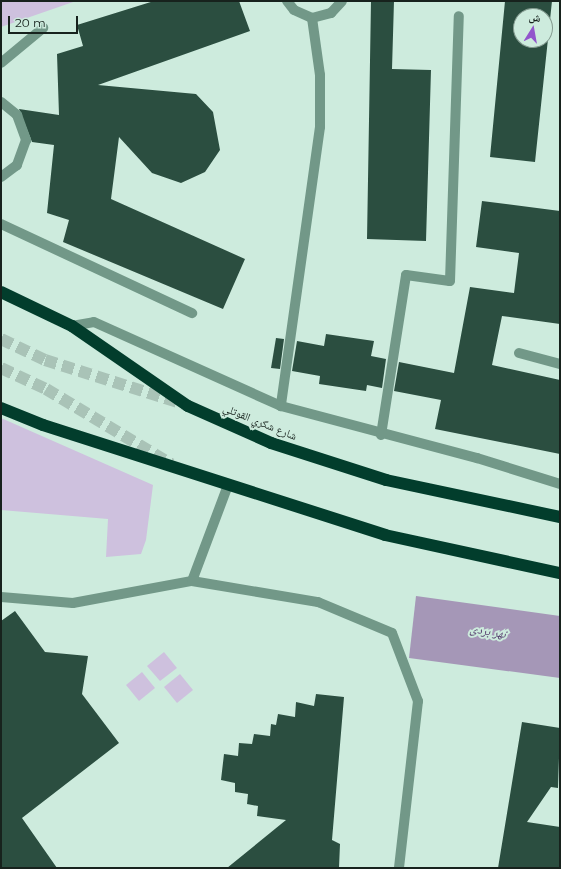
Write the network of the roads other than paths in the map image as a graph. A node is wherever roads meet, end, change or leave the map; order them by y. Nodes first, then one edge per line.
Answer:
1 (287, 1) edge
2 (342, 1) edge
3 (458, 16) dead end
4 (312, 18) junction
5 (42, 28) dead end
6 (1, 63) edge
7 (1, 102) edge
8 (1, 177) edge
9 (1, 224) edge
10 (1, 292) edge
11 (192, 313) dead end
12 (72, 326) junction
13 (519, 353) dead end
14 (560, 364) edge
15 (281, 406) junction
16 (1, 408) edge
17 (381, 435) junction
18 (560, 484) edge
19 (228, 485) junction
20 (560, 517) edge
21 (560, 573) edge
22 (192, 581) junction
23 (1, 597) edge
24 (399, 868) edge

1 - 4 lane
2 - 4 lane
3 - 17 lane
4 - 15 lane
5 - 6 lane
7 - 8 lane
9 - 11 lane
10 - 12 highway, شارع شكري القوتلي
12 - 15 lane
12 - 20 highway, شارع شكري القوتلي
13 - 14 lane
15 - 17 lane
16 - 19 highway
17 - 18 lane
19 - 21 highway
19 - 22 lane
22 - 23 lane
22 - 24 lane

